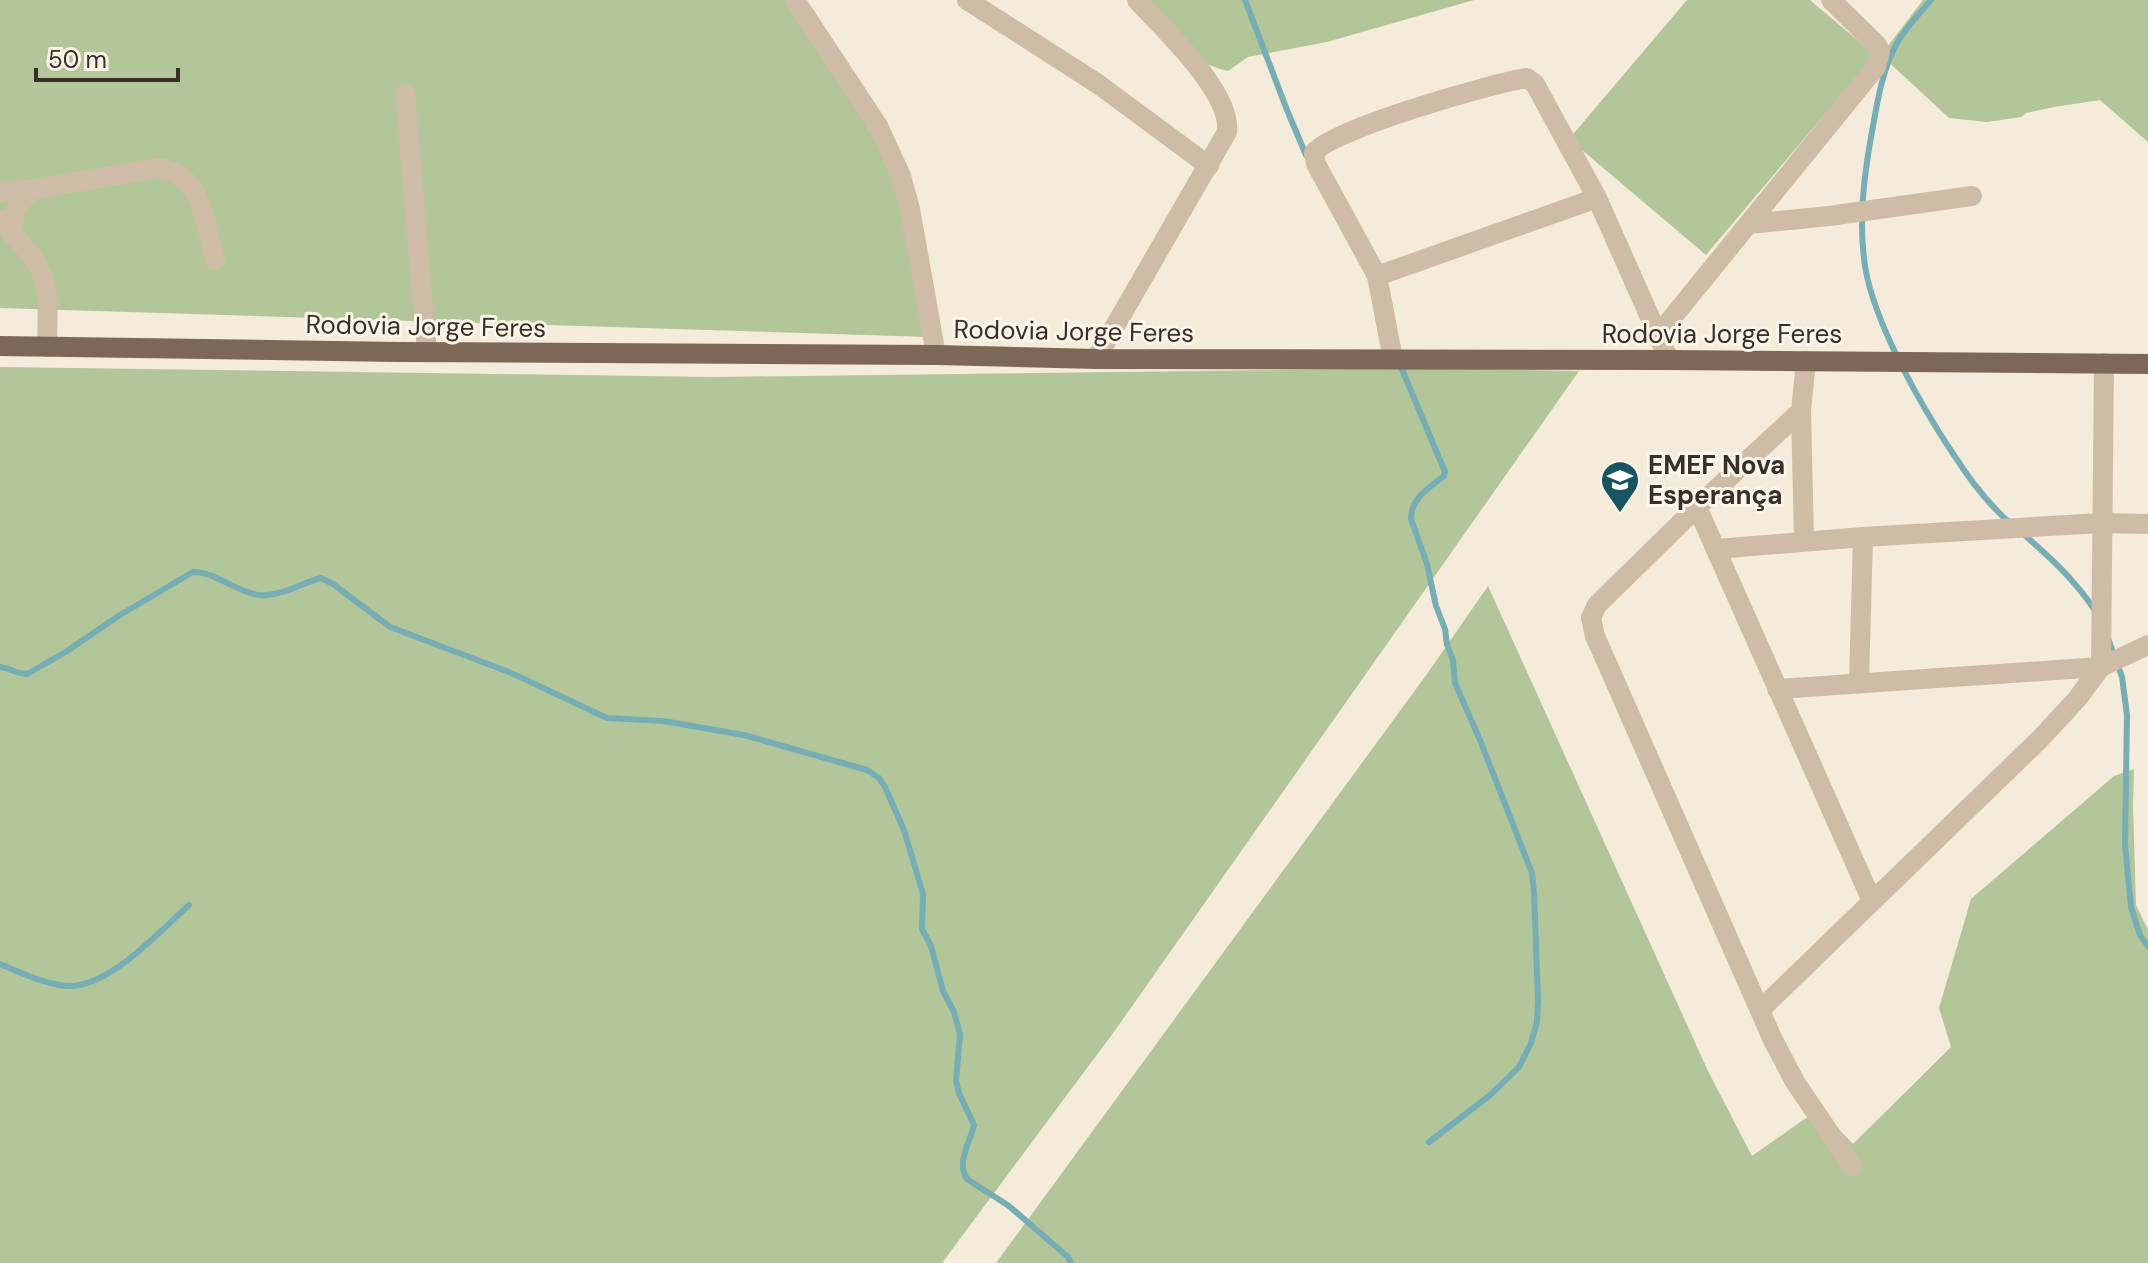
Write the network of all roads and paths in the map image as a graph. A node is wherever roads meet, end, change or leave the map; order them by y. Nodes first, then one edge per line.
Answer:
1 (795, 0) edge
2 (967, 0) edge
3 (1137, 0) edge
4 (1831, 0) edge
5 (405, 94) dead end
6 (1209, 166) junction
7 (30, 190) junction
8 (0, 192) edge
9 (1972, 196) dead end
10 (1597, 198) junction
11 (1749, 224) junction
12 (6, 226) edge
13 (215, 260) dead end
14 (1377, 276) junction
15 (1658, 335) junction
16 (0, 346) edge
17 (47, 347) junction
18 (427, 352) junction
19 (936, 355) junction
20 (1096, 359) junction
21 (1393, 359) junction
22 (1669, 360) junction
23 (1806, 361) junction
24 (2104, 363) junction
25 (2148, 364) edge
26 (1801, 411) junction
27 (1697, 507) junction
28 (2102, 523) junction
29 (2148, 524) edge
30 (1863, 537) junction
31 (1804, 540) junction
32 (1717, 549) junction
33 (2148, 645) edge
34 (2101, 667) junction
35 (1859, 682) junction
36 (1777, 689) junction
37 (1872, 901) junction
38 (1760, 1010) junction
39 (1852, 1166) dead end

1 - 19 street
2 - 6 street
3 - 6 street
4 - 11 street
5 - 18 street
6 - 20 street
7 - 8 street
7 - 12 street
7 - 13 street
9 - 11 street
10 - 14 street
10 - 14 street
10 - 15 street
11 - 15 street
12 - 17 street
14 - 21 street
15 - 22 street
16 - 17 main road, Rodovia Jorge Feres
17 - 18 main road, Rodovia Jorge Feres
18 - 19 main road, Rodovia Jorge Feres
19 - 20 main road, Rodovia Jorge Feres
20 - 21 main road, Rodovia Jorge Feres
21 - 22 main road, Rodovia Jorge Feres
22 - 23 main road, Rodovia Jorge Feres
23 - 24 main road, Rodovia Jorge Feres
23 - 26 street
24 - 25 main road, Rodovia Jorge Feres
24 - 28 street
26 - 27 street
26 - 31 street
27 - 32 street
27 - 38 street
28 - 29 street
28 - 30 street
28 - 34 street
30 - 31 street
30 - 35 street
31 - 32 street
32 - 36 street
33 - 34 street
34 - 35 street
34 - 37 street
35 - 36 street
36 - 37 street
37 - 38 street
38 - 39 street

